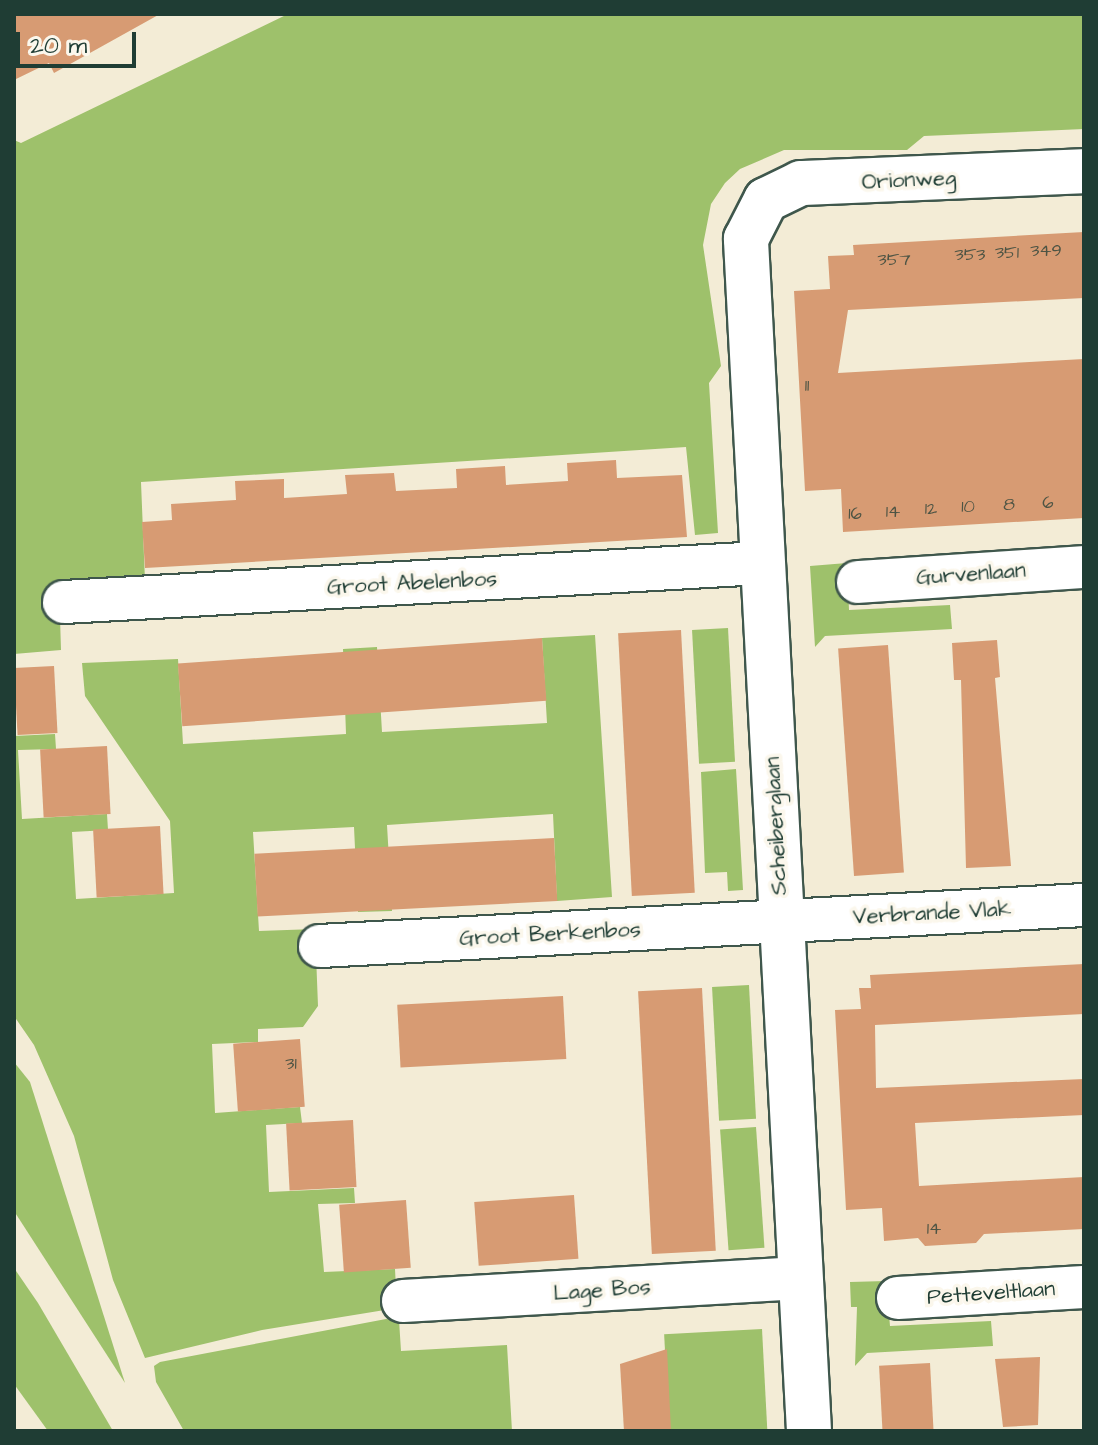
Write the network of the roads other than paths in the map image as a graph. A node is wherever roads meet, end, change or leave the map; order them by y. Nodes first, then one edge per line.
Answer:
1 (1084, 171) edge
2 (751, 223) joint
3 (761, 563) junction
4 (1084, 567) edge
5 (858, 582) dead end
6 (64, 602) dead end
7 (1084, 905) edge
8 (781, 921) junction
9 (320, 946) dead end
10 (800, 1278) junction
11 (1084, 1287) edge
12 (898, 1298) dead end
13 (403, 1301) dead end
14 (809, 1431) edge

1 - 2 street, Orionweg
2 - 3 street, Scheiberglaan
3 - 6 street, Groot Abelenbos
3 - 8 street, Scheiberglaan
4 - 5 street, Gurvenlaan
7 - 8 street, Verbrande Vlak
8 - 9 street, Groot Berkenbos
8 - 10 street, Scheiberglaan
10 - 13 street, Lage Bos
10 - 14 street, Scheiberglaan
11 - 12 street, Petteveltlaan

